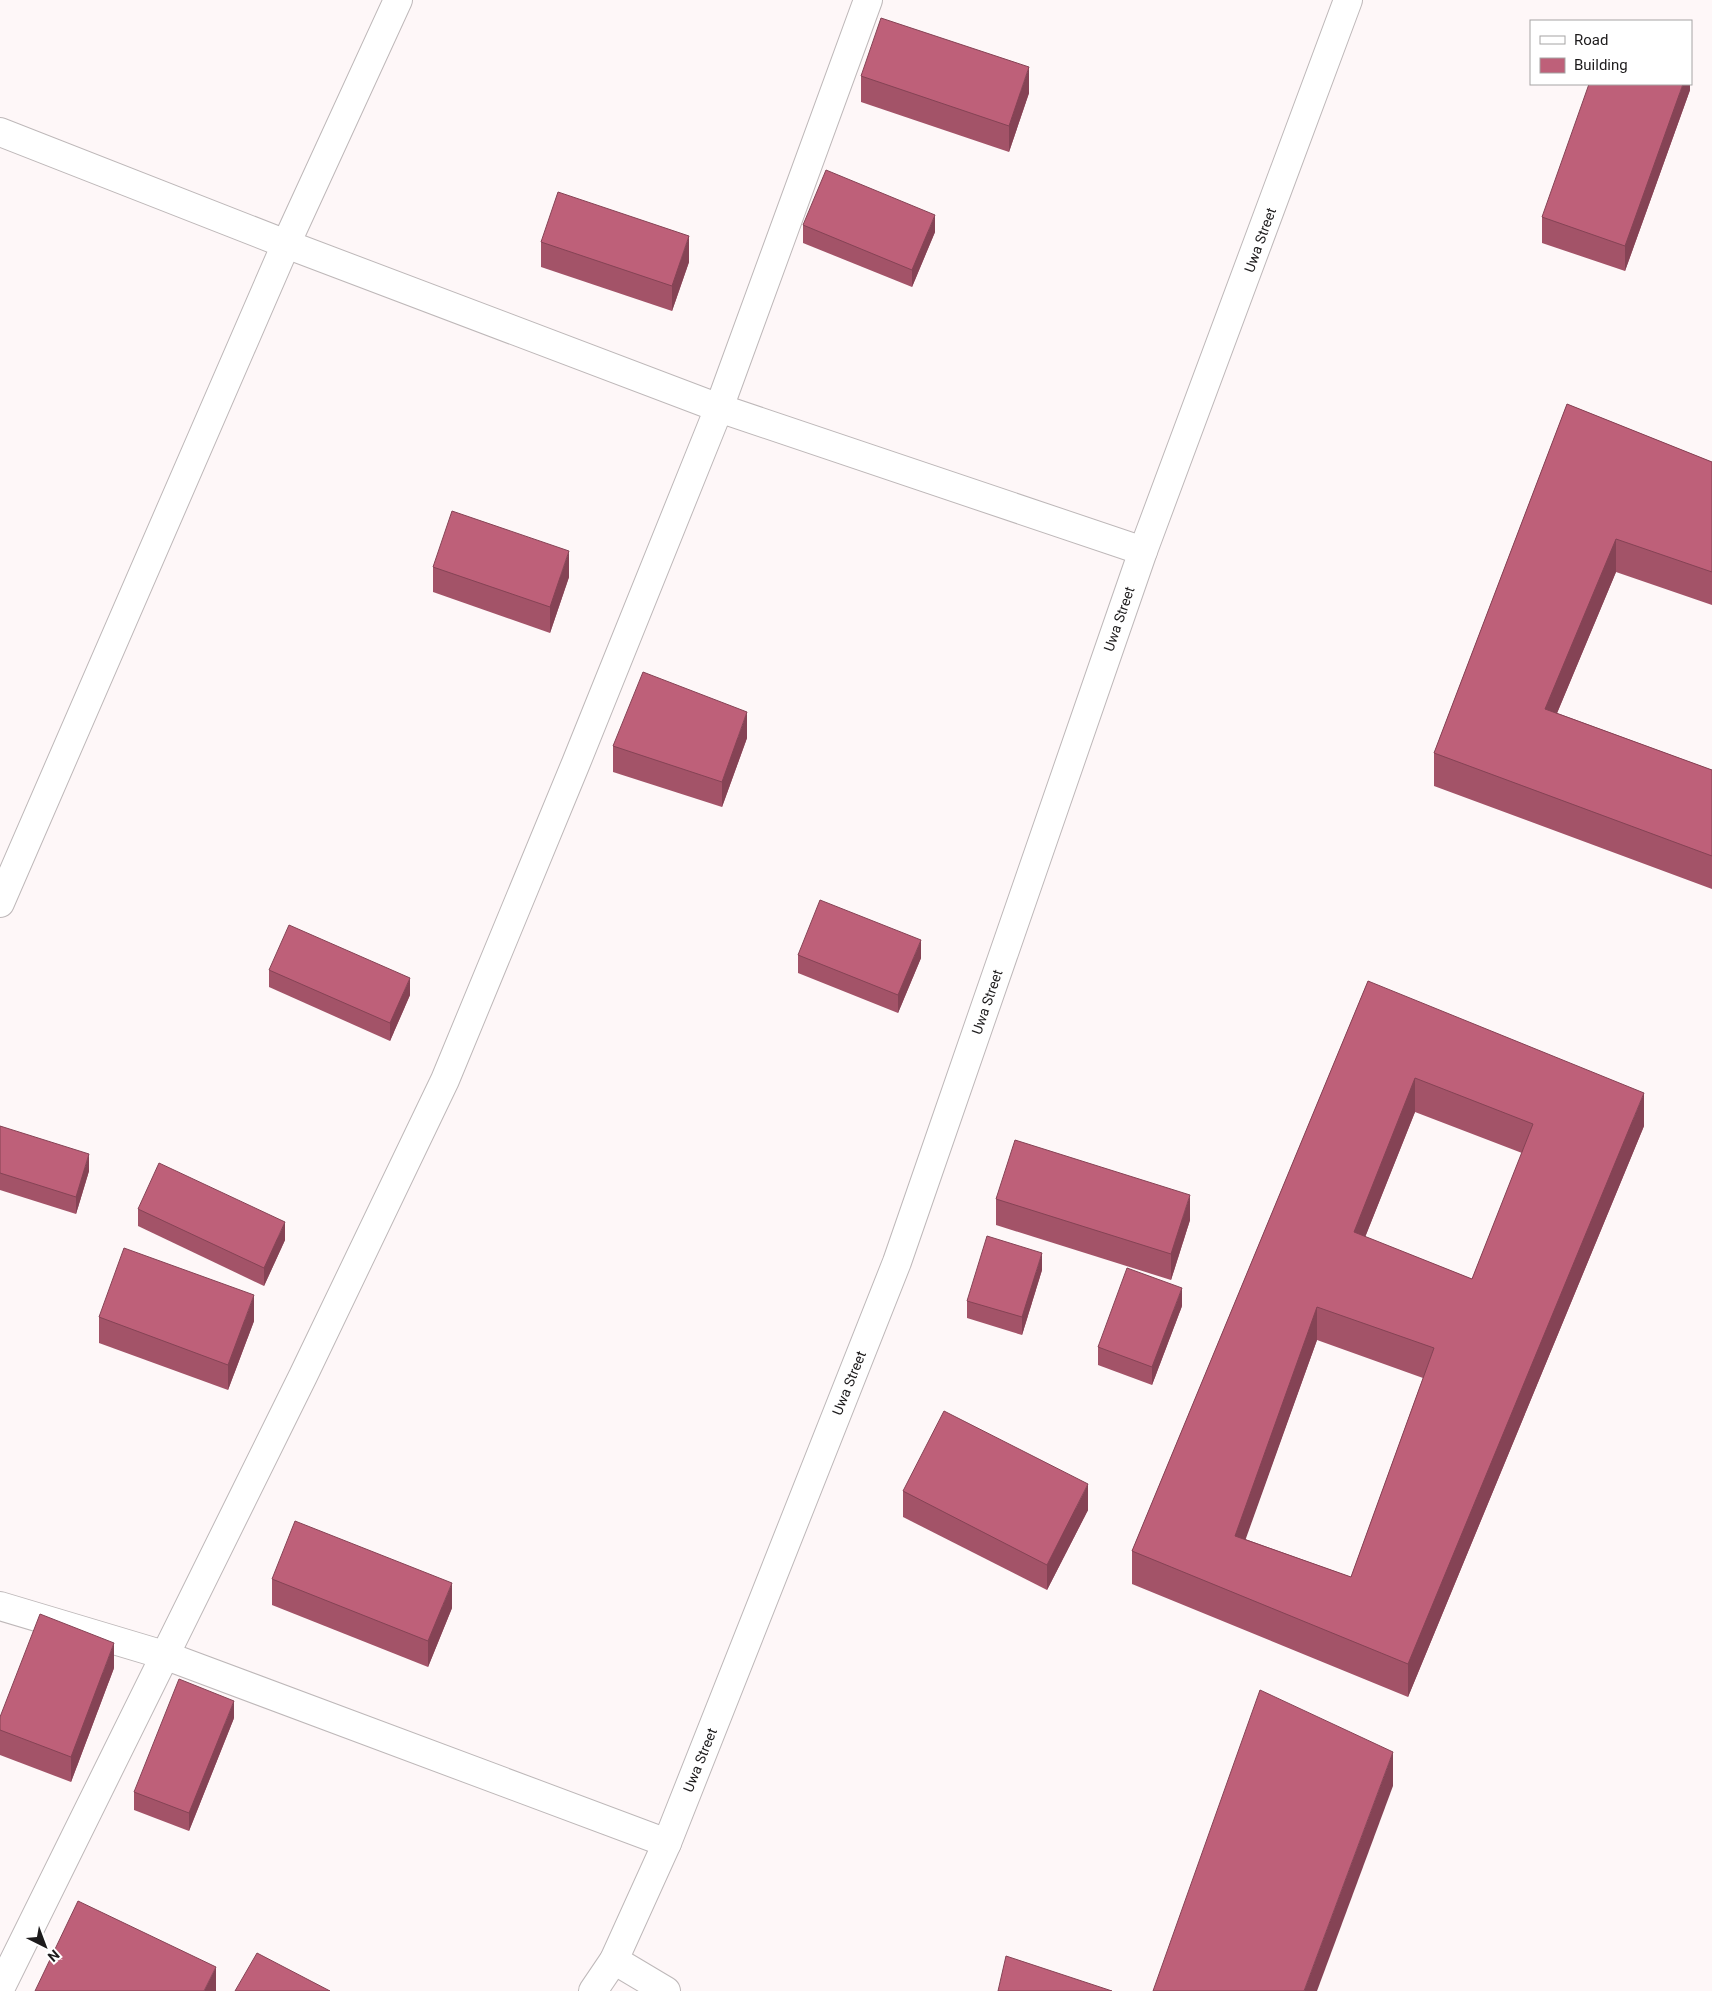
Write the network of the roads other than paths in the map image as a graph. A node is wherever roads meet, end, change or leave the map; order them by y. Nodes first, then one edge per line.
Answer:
1 (398, 0) edge
2 (868, 0) edge
3 (1343, 1) edge
4 (0, 132) edge
5 (286, 244) junction
6 (719, 408) junction
7 (1142, 551) junction
8 (0, 903) edge
9 (0, 1606) edge
10 (164, 1655) junction
11 (667, 1843) junction
12 (614, 1960) junction
13 (0, 1989) edge
14 (593, 1991) edge
15 (617, 1991) edge
16 (666, 1991) edge

1 - 5 street
2 - 6 street
3 - 7 street, Uwa Street
4 - 5 street
5 - 6 street
5 - 8 street
6 - 7 street
6 - 10 street
7 - 11 street, Uwa Street
9 - 10 street
10 - 11 street
10 - 13 street
11 - 12 street, Uwa Street
12 - 14 street, Uwa Street
12 - 15 street
12 - 16 street

